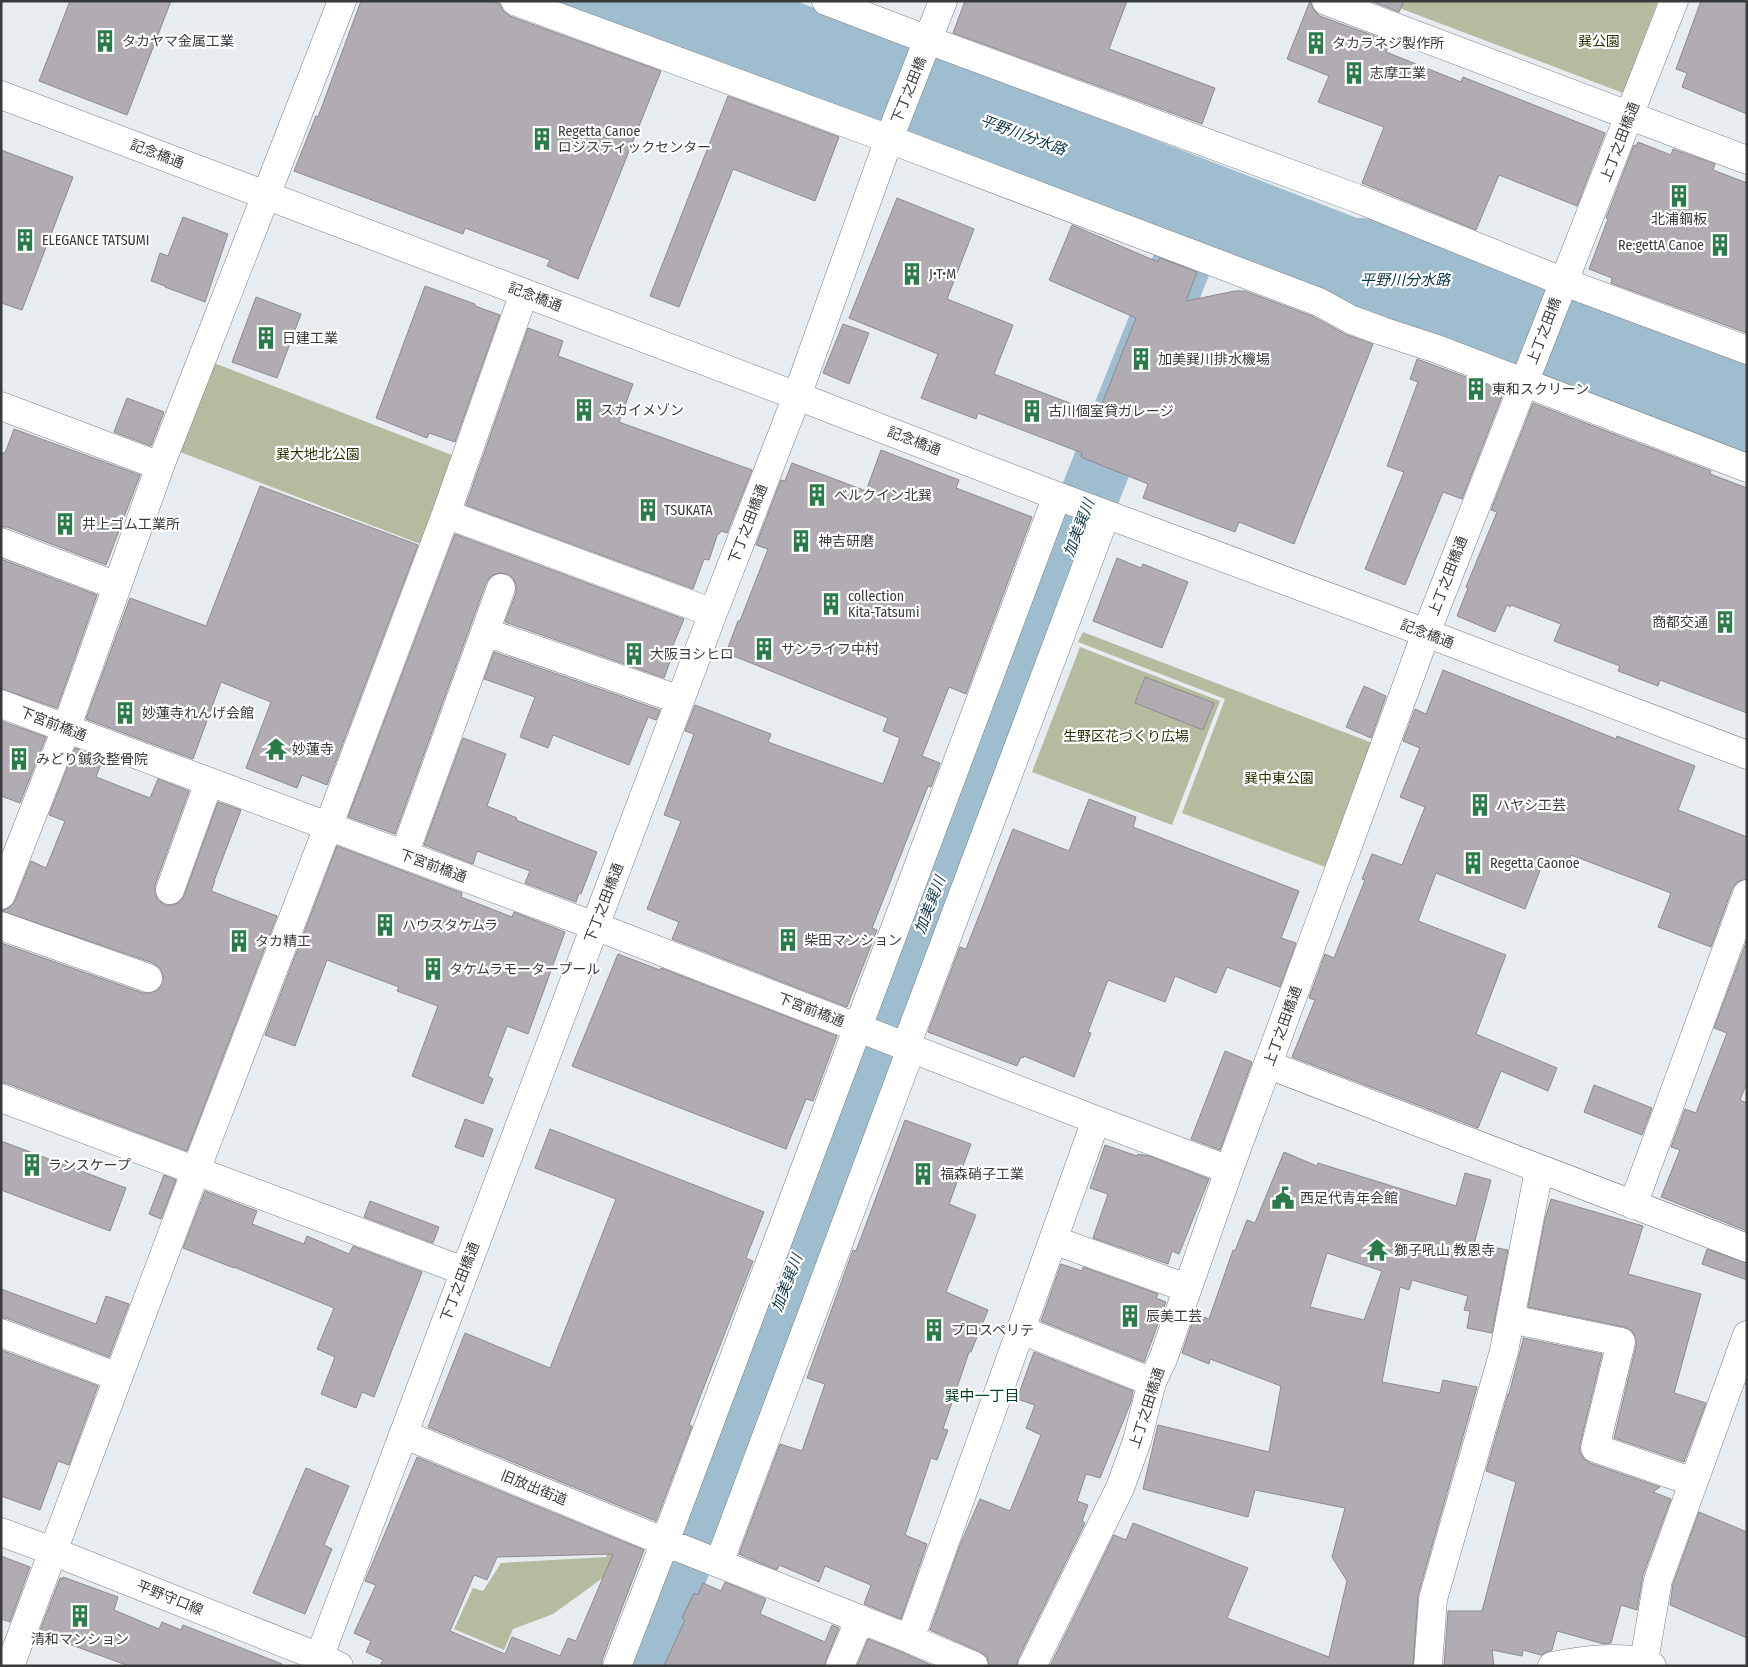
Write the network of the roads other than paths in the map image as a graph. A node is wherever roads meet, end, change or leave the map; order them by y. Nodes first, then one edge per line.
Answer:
1 (342, 1) edge
2 (515, 1) edge
3 (826, 1) edge
4 (943, 1) edge
5 (1326, 1) edge
6 (1674, 1) edge
7 (928, 40) junction
8 (1, 95) edge
9 (1630, 116) junction
10 (889, 139) junction
11 (1747, 160) edge
12 (266, 195) junction
13 (1563, 283) junction
14 (524, 293) junction
15 (1747, 350) edge
16 (1525, 380) junction
17 (797, 396) junction
18 (1, 406) edge
19 (160, 466) junction
20 (1747, 468) edge
21 (1063, 498) junction
22 (1102, 513) junction
23 (446, 514) junction
24 (1, 542) edge
25 (117, 586) junction
26 (501, 588) dead end
27 (713, 614) junction
28 (485, 632) junction
29 (1426, 633) junction
30 (680, 700) junction
31 (1, 704) edge
32 (66, 729) junction
33 (1747, 755) edge
34 (209, 782) junction
35 (328, 827) junction
36 (404, 855) junction
37 (4, 881) edge
38 (170, 890) dead end
39 (1747, 894) edge
40 (1, 926) edge
41 (595, 926) junction
42 (148, 978) dead end
43 (860, 1029) junction
44 (905, 1046) junction
45 (1269, 1065) junction
46 (1, 1098) edge
47 (1096, 1120) junction
48 (196, 1170) junction
49 (1229, 1170) junction
50 (1539, 1170) junction
51 (1634, 1205) junction
52 (1053, 1240) junction
53 (1747, 1248) edge
54 (464, 1271) junction
55 (1187, 1288) junction
56 (1510, 1319) junction
57 (1021, 1330) junction
58 (1, 1333) edge
59 (1747, 1335) edge
60 (118, 1378) junction
61 (1152, 1382) junction
62 (403, 1434) junction
63 (1694, 1482) junction
64 (1, 1532) edge
65 (668, 1543) junction
66 (52, 1551) junction
67 (715, 1561) junction
68 (860, 1618) junction
69 (910, 1638) junction
70 (325, 1663) edge
71 (1648, 1664) edge
72 (10, 1666) edge
73 (617, 1666) edge
74 (840, 1666) edge
75 (974, 1666) edge
76 (1032, 1666) edge
77 (1428, 1666) edge
78 (1552, 1666) edge

1 - 12 street
2 - 10 street
3 - 7 street
4 - 7 street
5 - 9 street
6 - 9 street, 上丁之田橋通
7 - 10 street, 下丁之田橋
7 - 13 street
8 - 12 street, 記念橋通
9 - 11 street
9 - 13 street, 上丁之田橋通
10 - 16 street
10 - 17 street, 下丁之田橋通
12 - 14 street, 記念橋通
12 - 19 street
13 - 15 street
13 - 16 street, 上丁之田橋
14 - 17 street, 記念橋通
14 - 23 street
16 - 20 street
16 - 29 street, 上丁之田橋通
17 - 21 street, 記念橋通
17 - 27 street, 下丁之田橋通
18 - 19 street
19 - 25 street
21 - 22 street, 記念橋通
21 - 43 street
22 - 29 street, 記念橋通
22 - 44 street
23 - 27 street
23 - 35 street
24 - 25 street
25 - 32 street
26 - 28 street
27 - 30 street, 下丁之田橋通
28 - 30 street
28 - 36 street
29 - 33 street, 記念橋通
29 - 45 street, 上丁之田橋通
30 - 41 street, 下丁之田橋通
31 - 32 street, 下宮前橋通
32 - 34 street, 下宮前橋通
32 - 37 street
34 - 35 street, 下宮前橋通
34 - 38 street
35 - 36 street, 下宮前橋通
35 - 48 street
36 - 41 street, 下宮前橋通
39 - 51 street
40 - 42 street
41 - 43 street, 下宮前橋通
41 - 54 street, 下丁之田橋通
43 - 44 street, 下宮前橋通
43 - 65 street
44 - 47 street
44 - 67 street
45 - 49 street, 上丁之田橋通
45 - 50 street
46 - 48 street
47 - 49 street
47 - 52 street
48 - 54 street
48 - 60 street
49 - 55 street, 上丁之田橋通
50 - 51 street
50 - 56 street
51 - 53 street
52 - 55 street
52 - 57 street
54 - 62 street, 下丁之田橋通
55 - 61 street, 上丁之田橋通
56 - 63 street
56 - 77 street
57 - 61 street
57 - 69 street
58 - 60 street
59 - 63 street
60 - 66 street
61 - 76 street, 上丁之田橋通
62 - 65 street, 旧放出街道
62 - 70 street, 下丁之田橋通
63 - 71 street
64 - 66 street, 平野守口線
65 - 67 street, 旧放出街道
65 - 73 street
66 - 70 street, 平野守口線
66 - 72 street
67 - 68 street
68 - 69 street
68 - 74 street
69 - 75 street
71 - 78 street

